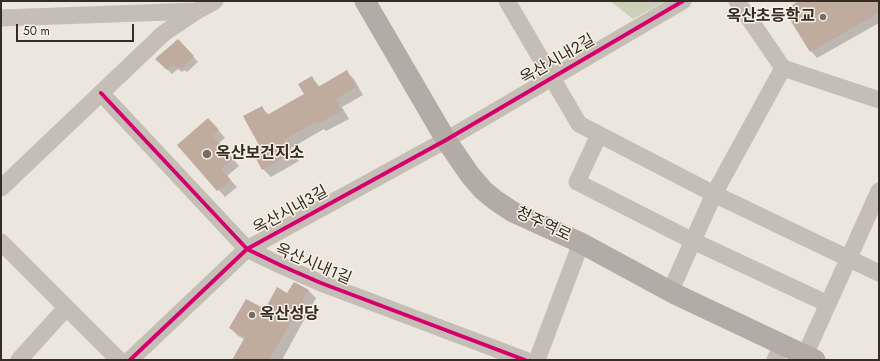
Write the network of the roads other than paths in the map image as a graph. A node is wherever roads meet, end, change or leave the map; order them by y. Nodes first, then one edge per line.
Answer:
1 (215, 1) edge
2 (365, 1) edge
3 (507, 1) edge
4 (683, 1) edge
5 (738, 1) edge
6 (197, 10) junction
7 (1, 18) edge
8 (783, 68) junction
9 (552, 78) junction
10 (101, 94) junction
11 (879, 100) edge
12 (598, 135) junction
13 (446, 140) junction
14 (1, 188) edge
15 (879, 191) edge
16 (714, 194) junction
17 (693, 241) junction
18 (1, 242) edge
19 (581, 243) junction
20 (247, 249) junction
21 (849, 258) junction
22 (879, 273) edge
23 (670, 292) junction
24 (828, 304) junction
25 (66, 308) junction
26 (778, 352) edge
27 (810, 358) edge
28 (19, 360) edge
29 (119, 360) edge
30 (130, 360) edge
31 (525, 360) edge
32 (537, 360) edge

1 - 6 street
2 - 13 main road, 청주역로
3 - 9 street, 옥산시내2길
4 - 9 street, 옥산시내2길
5 - 8 street
6 - 7 street
6 - 10 street
8 - 11 street
8 - 16 street
9 - 12 street, 옥산시내2길
9 - 13 street, 옥산시내2길
10 - 14 street
10 - 20 street, 옥산시내1길
12 - 16 street, 옥산시내2길
12 - 17 street
13 - 19 main road, 청주역로
13 - 20 street, 옥산시내3길
15 - 21 street
16 - 17 street
16 - 21 street, 옥산시내2길
17 - 23 street
17 - 24 street
18 - 25 street
19 - 23 main road, 청주역로
19 - 32 street
20 - 30 street, 옥산시내3길
20 - 31 street, 옥산시내1길
21 - 22 street, 옥산시내2길
21 - 24 street, 청주역로
23 - 26 main road, 청주역로
24 - 27 street, 청주역로
25 - 28 street
25 - 29 street
26 - 27 main road, 청주역로

